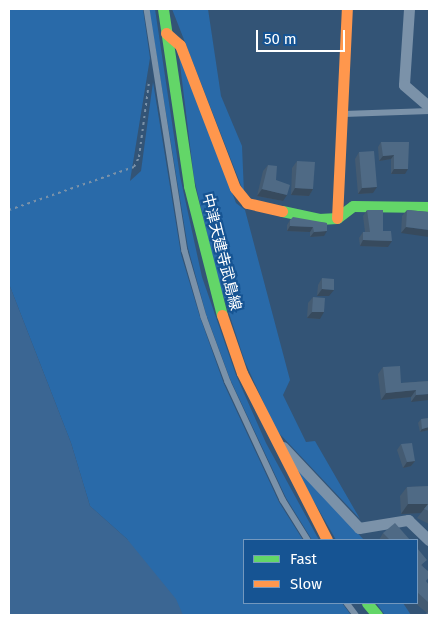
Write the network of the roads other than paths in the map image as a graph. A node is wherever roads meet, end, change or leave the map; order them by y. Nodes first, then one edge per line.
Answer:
1 (148, 9) edge
2 (163, 9) edge
3 (347, 9) edge
4 (409, 9) edge
5 (166, 33) junction
6 (429, 109) edge
7 (339, 115) junction
8 (429, 207) edge
9 (337, 218) junction
10 (273, 441) junction
11 (307, 539) edge
12 (326, 539) edge
13 (429, 540) edge
14 (348, 604) edge
15 (368, 604) edge
16 (356, 615) edge
17 (376, 615) edge

1 - 11 lane
2 - 5 street, 中津天建寺武島線
3 - 7 street
4 - 6 street
5 - 9 street
5 - 10 street, 中津天建寺武島線
6 - 7 lane
7 - 9 street
8 - 9 street
10 - 12 street, 中津天建寺武島線
10 - 13 street
14 - 16 lane
15 - 17 street

